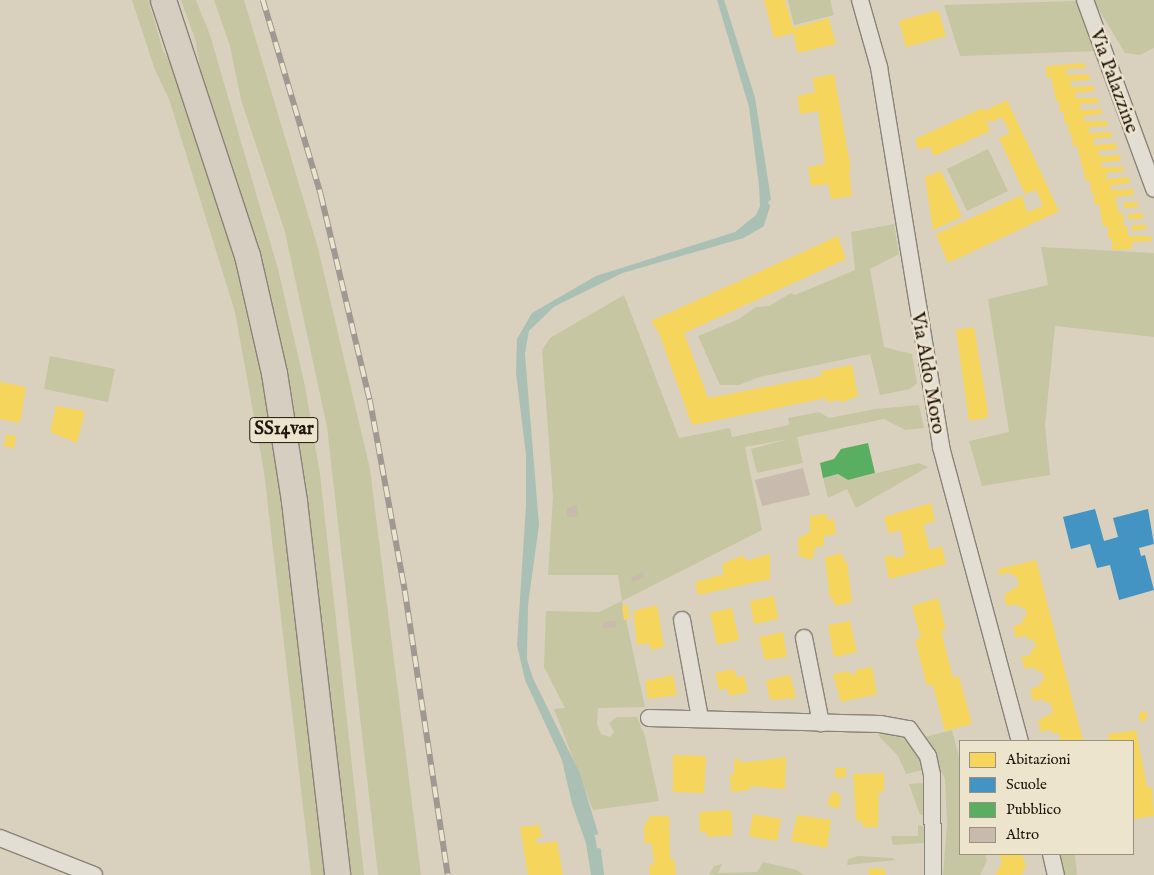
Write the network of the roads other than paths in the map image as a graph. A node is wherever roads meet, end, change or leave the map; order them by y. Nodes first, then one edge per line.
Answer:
1 (163, 0) edge
2 (860, 0) edge
3 (1085, 0) edge
4 (1154, 189) edge
5 (682, 620) dead end
6 (804, 638) dead end
7 (649, 718) dead end
8 (700, 718) junction
9 (821, 723) junction
10 (1020, 740) edge
11 (0, 838) edge
12 (1051, 855) edge
13 (1056, 874) edge
14 (94, 875) edge
15 (337, 875) edge
16 (933, 875) edge

1 - 15 highway, SS14var
2 - 10 street, Via Aldo Moro
3 - 4 street, Via Palazzine
5 - 8 street
6 - 9 street
7 - 8 street
8 - 9 street
9 - 16 street
11 - 14 street
12 - 13 street

